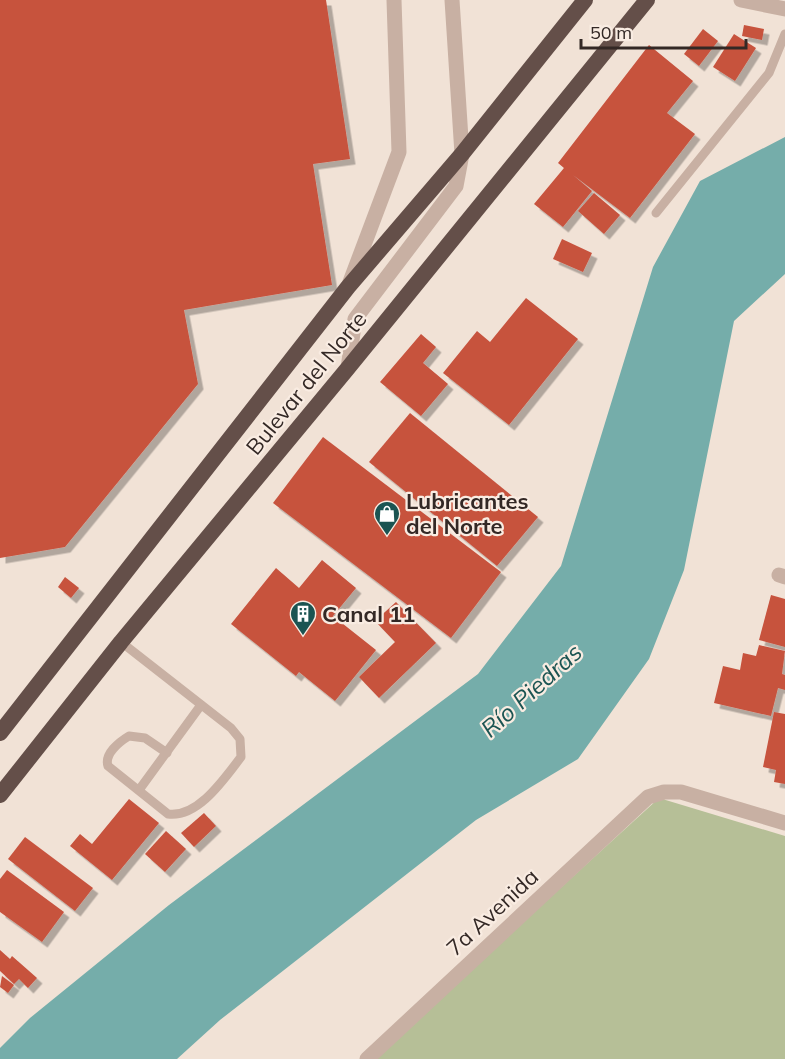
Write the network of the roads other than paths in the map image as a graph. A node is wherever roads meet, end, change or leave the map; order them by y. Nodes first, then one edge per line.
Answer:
1 (394, 0) edge
2 (452, 0) edge
3 (585, 0) edge
4 (647, 0) edge
5 (741, 0) edge
6 (785, 9) edge
7 (785, 34) edge
8 (462, 154) junction
9 (656, 213) dead end
10 (348, 287) junction
11 (348, 368) junction
12 (121, 642) junction
13 (201, 705) junction
14 (0, 733) edge
15 (167, 753) junction
16 (139, 790) junction
17 (0, 795) edge
18 (785, 823) edge
19 (367, 1059) edge

1 - 10 street
2 - 8 street
3 - 8 highway, Bulevar del Norte
4 - 11 highway, Bulevar del Norte
5 - 6 street
7 - 9 lane
8 - 10 highway, Bulevar del Norte
8 - 11 street
10 - 14 highway, Bulevar del Norte
11 - 12 highway, Bulevar del Norte
12 - 13 lane
12 - 17 highway, Bulevar del Norte
13 - 15 lane
13 - 16 lane
15 - 16 lane
15 - 16 lane
18 - 19 street, 7a Avenida

